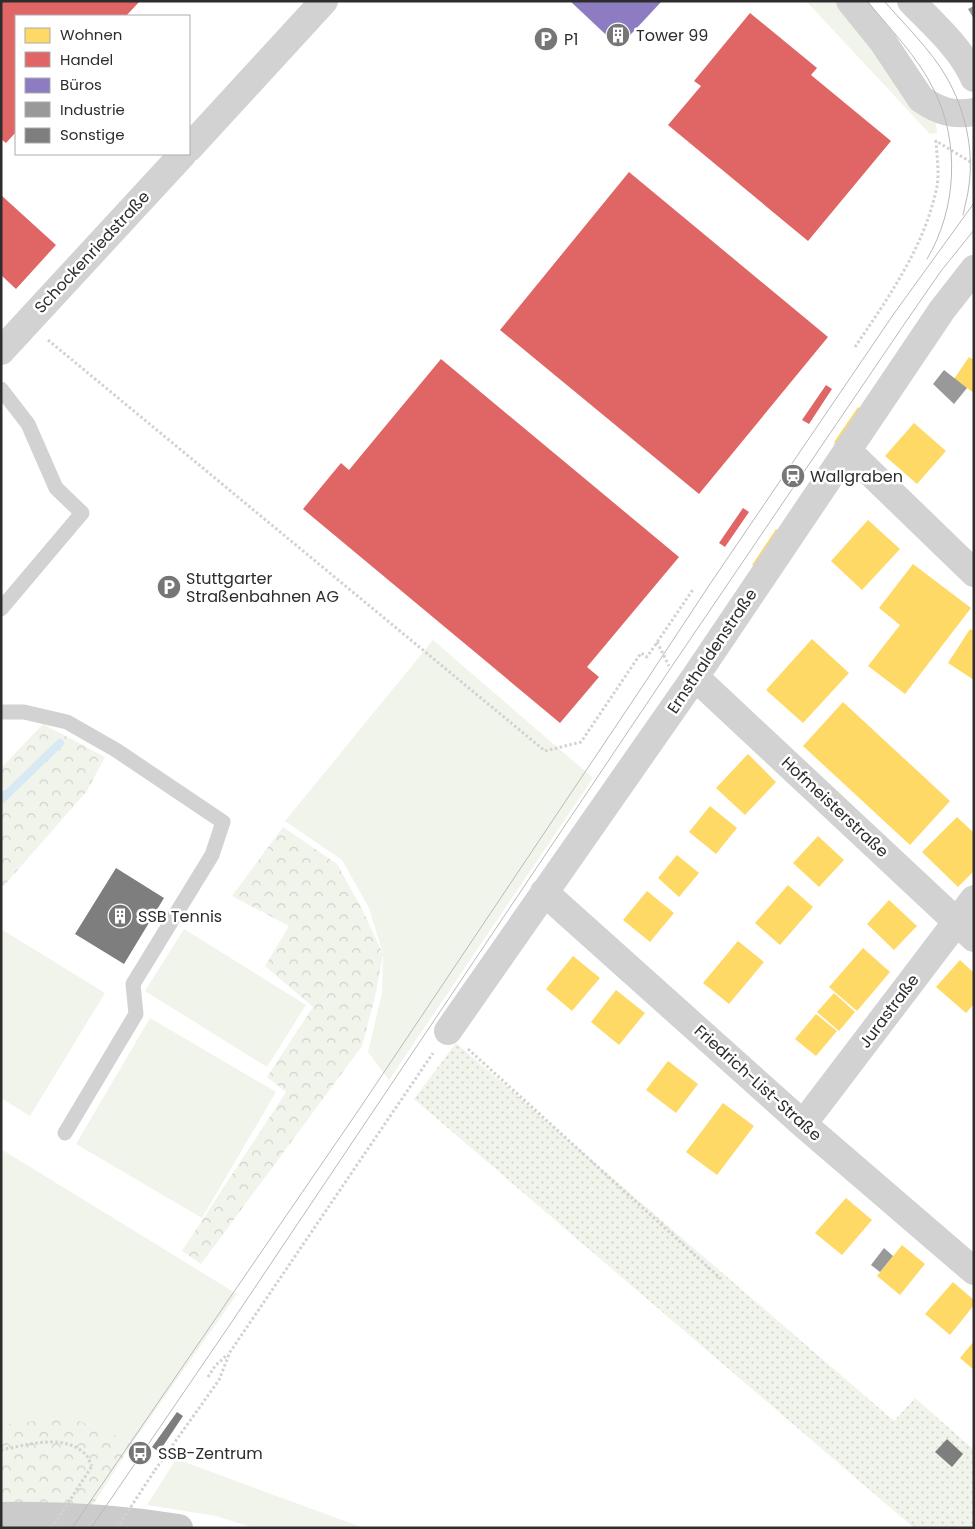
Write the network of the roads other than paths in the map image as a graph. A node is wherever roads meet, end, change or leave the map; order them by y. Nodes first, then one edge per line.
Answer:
1 (324, 1) edge
2 (850, 1) edge
3 (911, 1) edge
4 (974, 78) edge
5 (974, 112) edge
6 (190, 147) edge
7 (182, 155) edge
8 (974, 269) edge
9 (1, 351) edge
10 (1, 389) edge
11 (847, 450) junction
12 (974, 572) edge
13 (1, 609) edge
14 (695, 677) junction
15 (1, 712) edge
16 (544, 892) junction
17 (974, 898) edge
18 (965, 930) edge
19 (448, 1031) road end
20 (803, 1124) junction
21 (64, 1133) dead end
22 (974, 1271) edge
23 (1, 1516) edge
24 (179, 1528) edge

1 - 6 street
2 - 5 street
3 - 4 street
7 - 9 street, Schockenriedstraße
8 - 11 street, Ernsthaldenstraße
10 - 13 lane
11 - 12 street
11 - 14 street, Ernsthaldenstraße
14 - 16 street, Ernsthaldenstraße
14 - 18 street, Hofmeisterstraße
15 - 21 lane
16 - 19 street, Ernsthaldenstraße
16 - 20 street, Friedrich-List-Straße
17 - 18 street, Jurastraße
18 - 20 street, Jurastraße
20 - 22 street, Friedrich-List-Straße
23 - 24 main road

